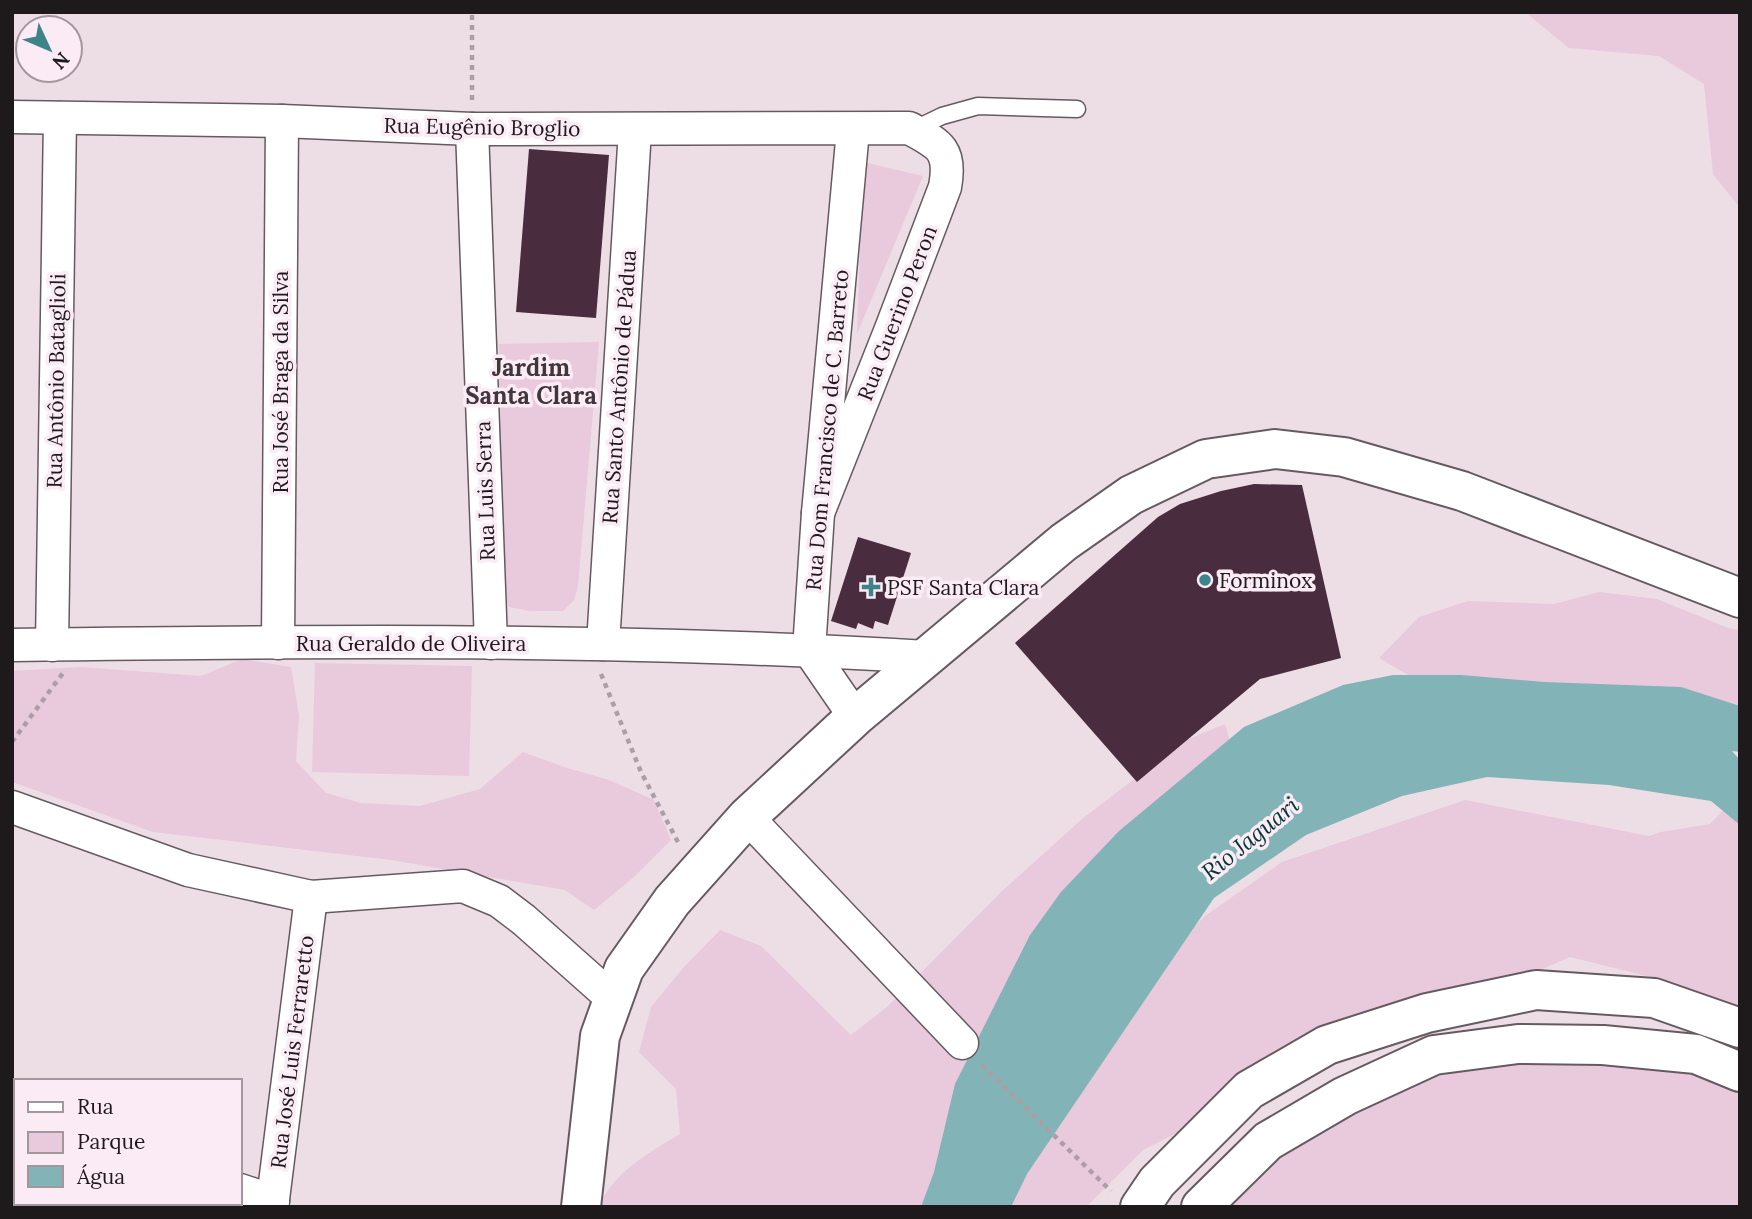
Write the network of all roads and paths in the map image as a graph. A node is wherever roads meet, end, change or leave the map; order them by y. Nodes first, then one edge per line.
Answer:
1 (472, 12) edge
2 (1077, 109) dead end
3 (12, 117) edge
4 (60, 117) junction
5 (282, 121) junction
6 (472, 129) junction
7 (635, 130) junction
8 (853, 130) junction
9 (913, 130) junction
10 (818, 513) junction
11 (1740, 598) edge
12 (278, 643) junction
13 (491, 643) junction
14 (596, 644) junction
15 (12, 645) edge
16 (52, 645) junction
17 (84, 645) junction
18 (809, 650) junction
19 (926, 657) junction
20 (855, 717) junction
21 (12, 742) edge
22 (12, 807) edge
23 (747, 817) junction
24 (697, 873) junction
25 (311, 897) junction
26 (613, 999) junction
27 (1740, 1028) edge
28 (962, 1044) dead end
29 (987, 1069) dead end
30 (1740, 1072) edge
31 (1102, 1181) dead end
32 (242, 1191) edge
33 (272, 1204) edge
34 (581, 1207) edge
35 (1140, 1207) edge
36 (1201, 1207) edge

1 - 6 path
2 - 9 lane
3 - 4 street, Rua Eugênio Broglio
4 - 5 street, Rua Eugênio Broglio
4 - 16 street, Rua Antônio Bataglioli
5 - 6 street, Rua Eugênio Broglio
5 - 12 street, Rua José Braga da Silva
6 - 7 street, Rua Eugênio Broglio
6 - 13 street, Rua Luis Serra
7 - 8 street, Rua Eugênio Broglio
7 - 14 street, Rua Santo Antônio de Pádua
8 - 9 street, Rua Eugênio Broglio
8 - 10 street, Rua Dom Francisco de C. Barreto
9 - 10 street, Rua Guerino Peron
10 - 18 street, Rua Dom Francisco de C. Barreto
11 - 19 street
12 - 13 street, Rua Geraldo de Oliveira
12 - 17 street, Rua Geraldo de Oliveira
13 - 14 street, Rua Geraldo de Oliveira
14 - 18 street, Rua Geraldo de Oliveira
14 - 24 path
15 - 16 street, Rua Geraldo de Oliveira
16 - 17 street, Rua Geraldo de Oliveira
17 - 21 path
18 - 19 street, Rua Geraldo de Oliveira
18 - 20 street
19 - 20 street
20 - 23 street
22 - 25 street
23 - 24 street
23 - 28 street
24 - 26 street
25 - 26 street
25 - 33 street, Rua José Luis Ferraretto
26 - 34 street
27 - 35 street
29 - 31 path
30 - 36 street
32 - 33 street

